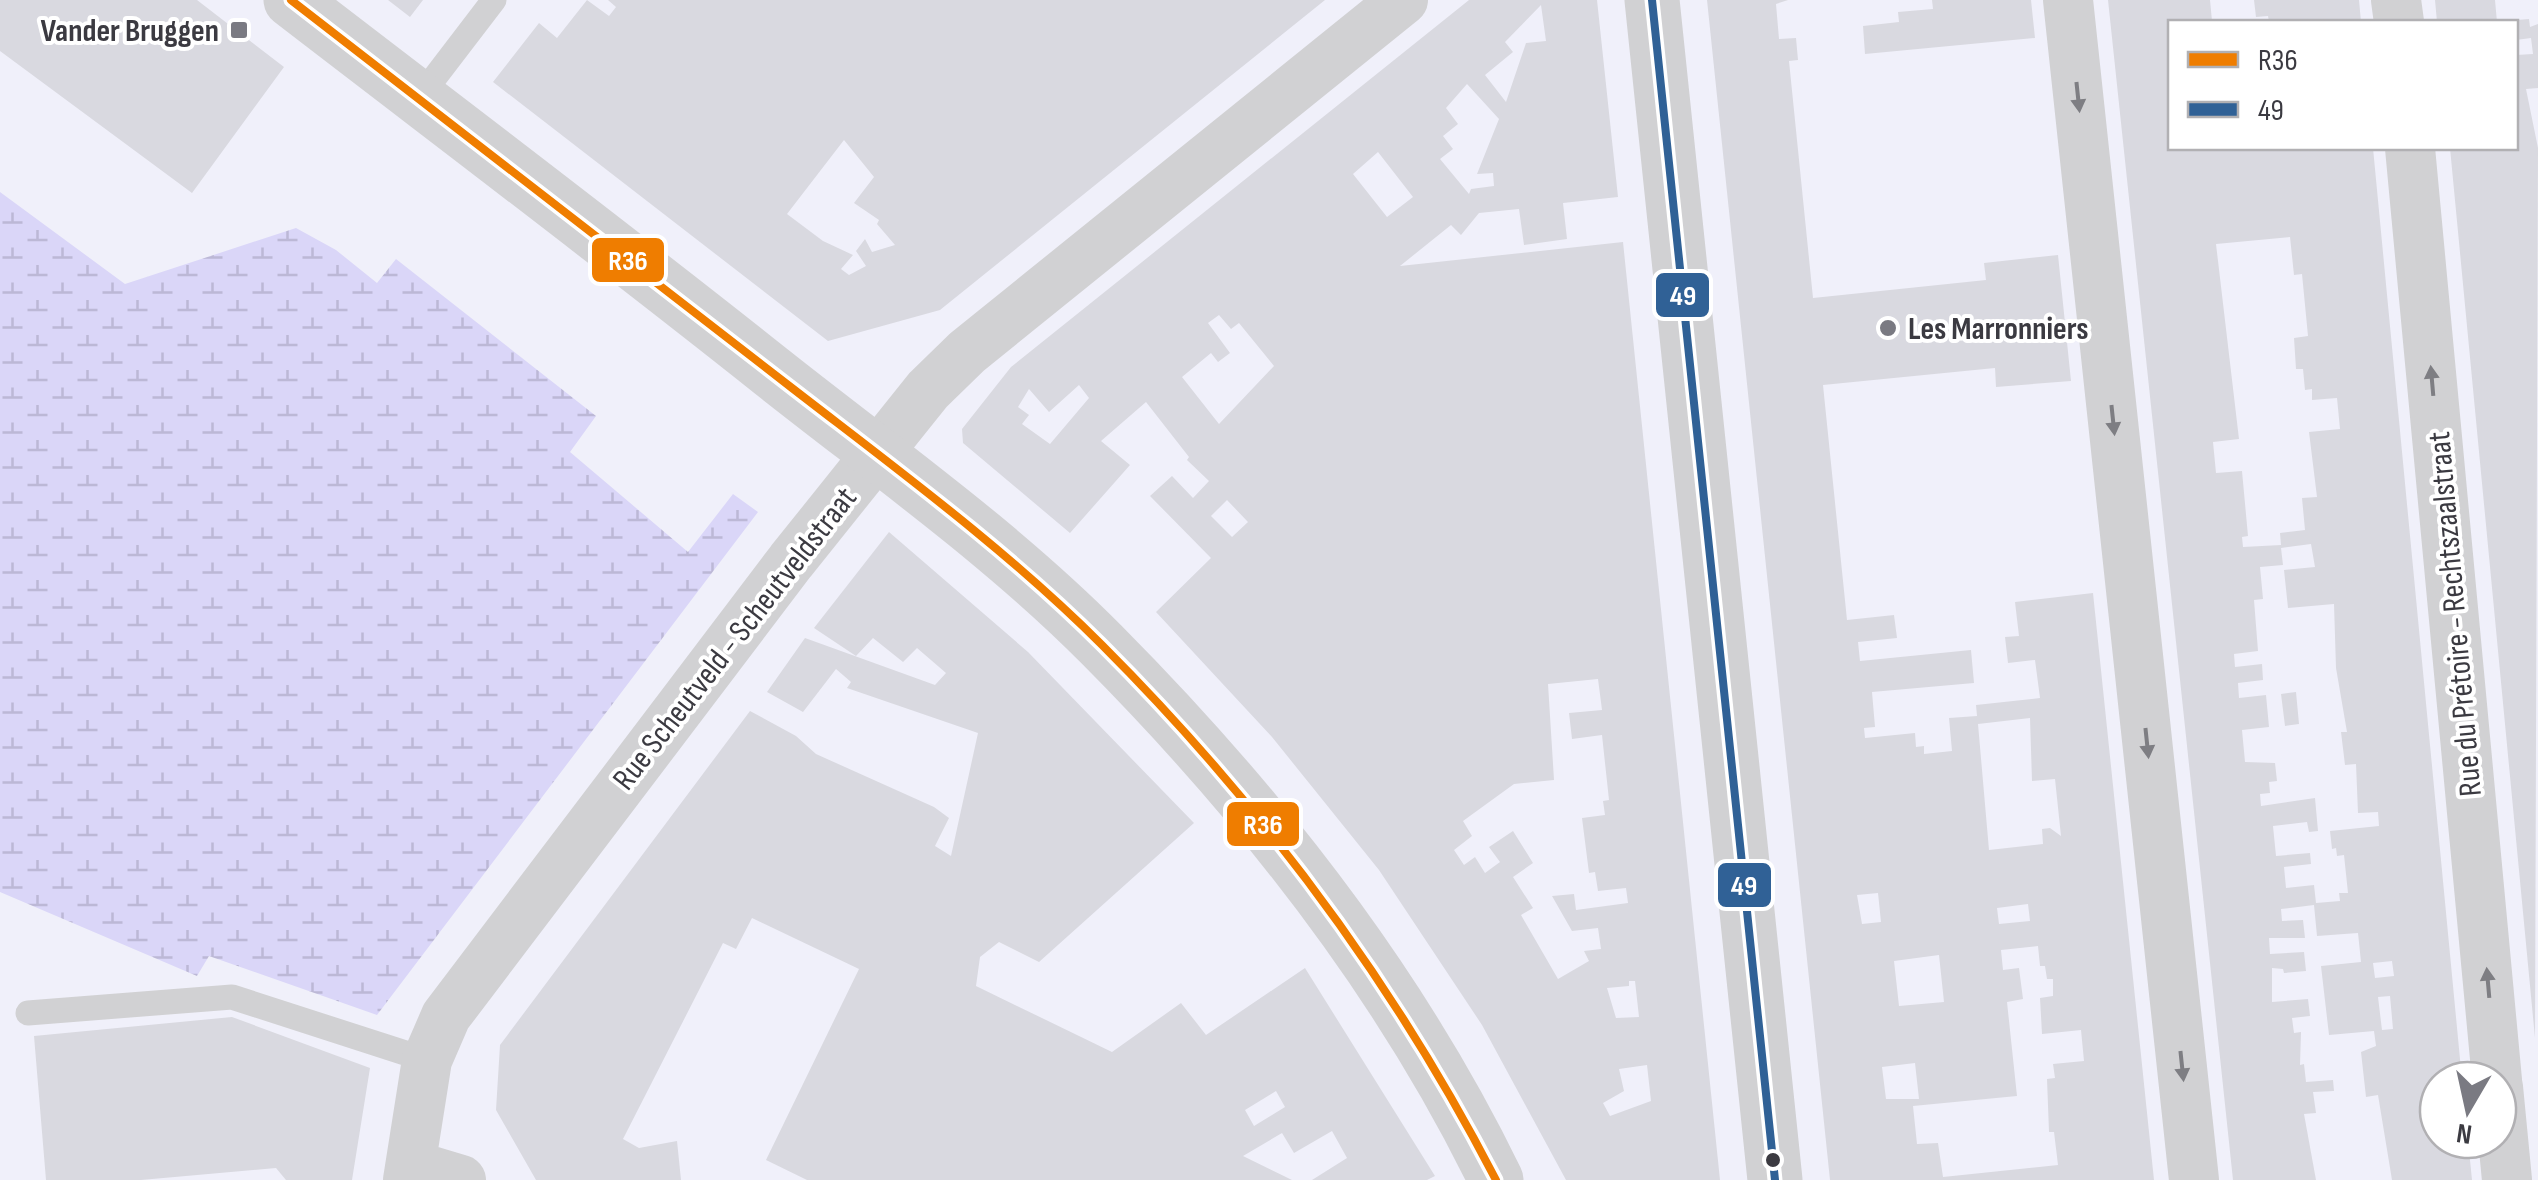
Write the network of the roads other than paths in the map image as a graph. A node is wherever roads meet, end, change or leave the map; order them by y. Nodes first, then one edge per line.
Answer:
1 (292, 0) edge
2 (494, 0) edge
3 (1404, 0) edge
4 (1652, 0) edge
5 (2068, 0) edge
6 (419, 98) junction
7 (2410, 150) edge
8 (877, 454) junction
9 (28, 1014) dead end
10 (427, 1060) junction
11 (2496, 1060) edge
12 (409, 1173) edge
13 (461, 1180) edge
14 (1496, 1180) edge
15 (1775, 1180) edge
16 (2194, 1180) edge

1 - 6 street
2 - 6 lane
3 - 8 street, Rue Scheutveld - Scheutveldstraat
4 - 15 street
5 -> 16 street
6 - 8 street
11 -> 7 street, Rue du Prétoire - Rechtszaalstraat
8 - 10 street, Rue Scheutveld - Scheutveldstraat
8 - 14 street
9 - 10 lane
10 - 12 street, Rue Scheutveld - Scheutveldstraat
12 - 13 street

